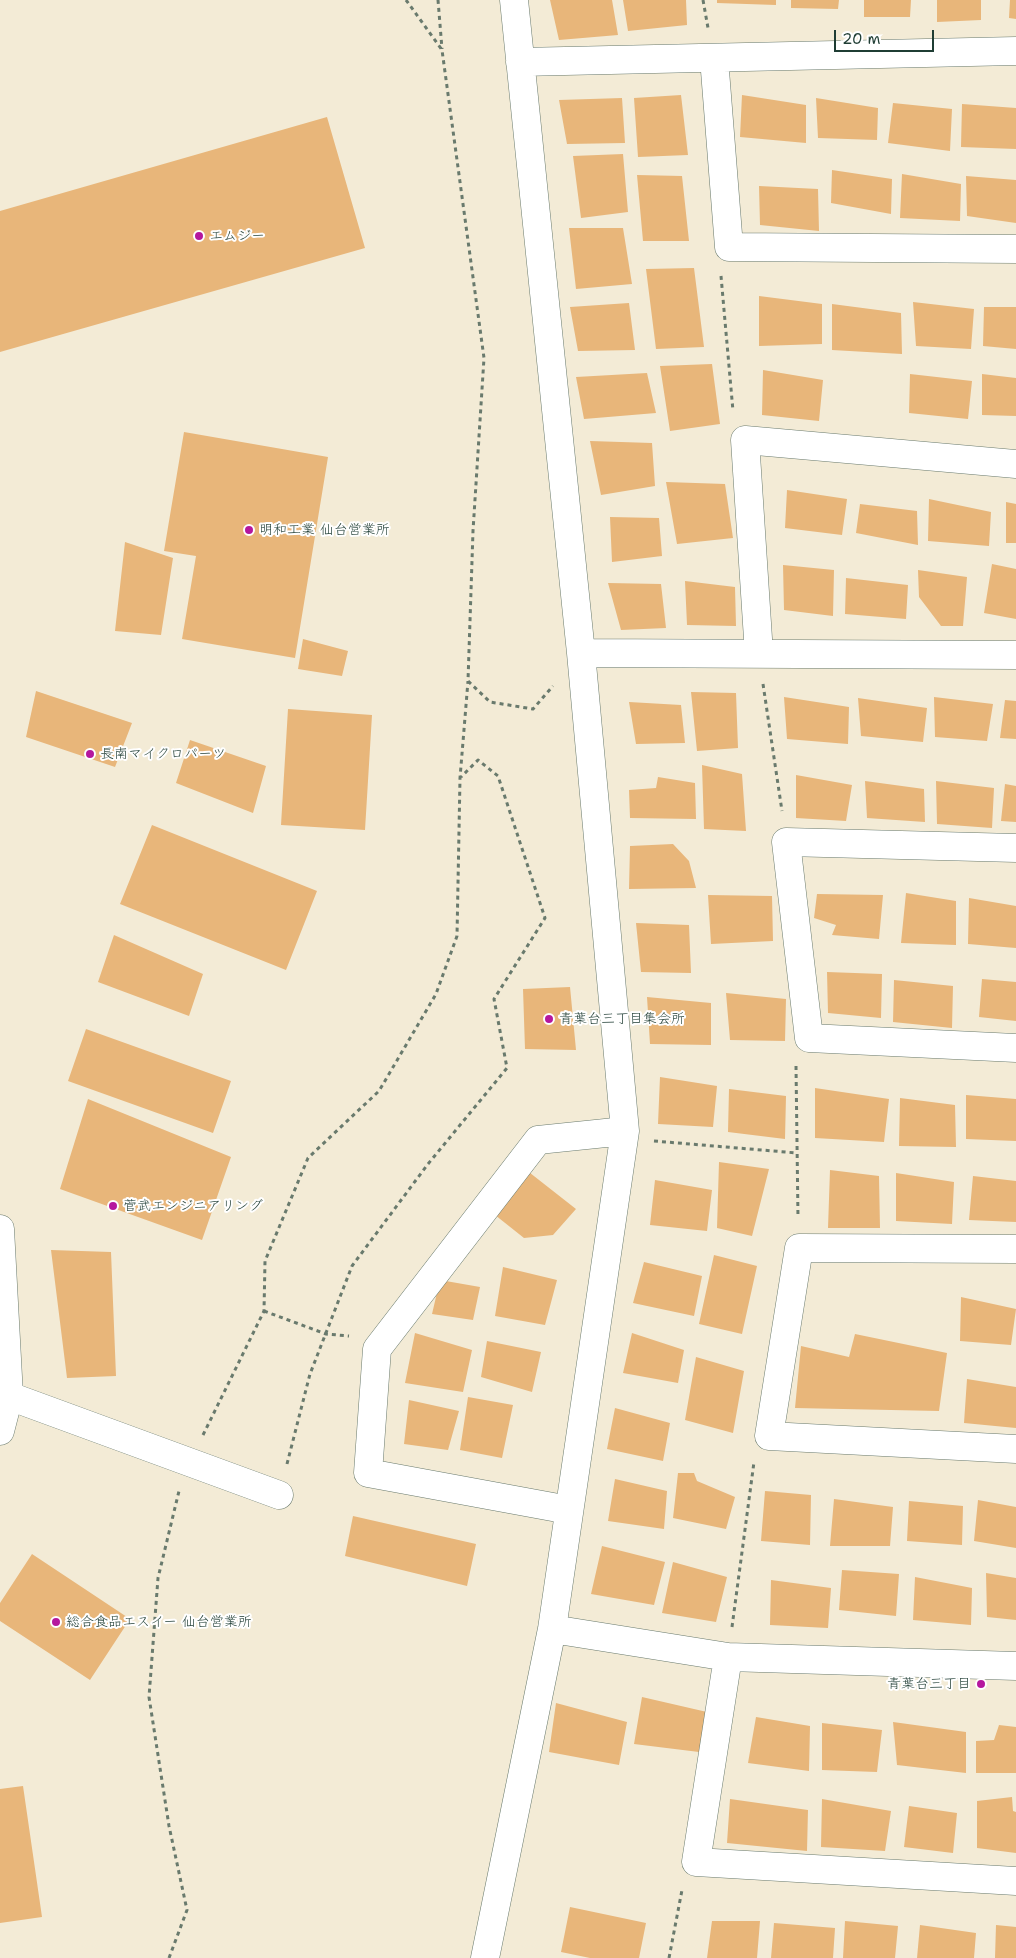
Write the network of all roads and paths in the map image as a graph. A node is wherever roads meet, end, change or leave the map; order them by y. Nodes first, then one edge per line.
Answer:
1 (406, 0) edge
2 (438, 0) edge
3 (514, 0) edge
4 (442, 50) junction
5 (1016, 51) edge
6 (714, 58) junction
7 (520, 62) junction
8 (729, 247) junction
9 (1016, 249) edge
10 (745, 440) junction
11 (1016, 464) edge
12 (581, 653) junction
13 (759, 654) junction
14 (1016, 655) edge
15 (468, 681) junction
16 (460, 778) junction
17 (786, 842) junction
18 (1016, 848) edge
19 (810, 1038) junction
20 (1016, 1048) edge
21 (625, 1131) junction
22 (651, 1141) dead end
23 (798, 1153) junction
24 (0, 1229) edge
25 (798, 1248) junction
26 (1016, 1249) edge
27 (264, 1311) junction
28 (326, 1334) junction
29 (384, 1340) junction
30 (9, 1396) junction
31 (0, 1431) edge
32 (769, 1436) junction
33 (1016, 1449) edge
34 (190, 1462) junction
35 (279, 1495) joint
36 (569, 1510) junction
37 (552, 1629) junction
38 (728, 1657) junction
39 (1016, 1666) edge
40 (696, 1862) junction
41 (1016, 1881) edge
42 (169, 1958) edge
43 (485, 1958) edge
44 (669, 1958) edge

1 - 4 path
2 - 4 path
3 - 7 street
4 - 15 path
5 - 6 street
6 - 7 street
6 - 8 street
7 - 12 street
8 - 9 street
8 - 10 path
10 - 11 street
10 - 13 street
12 - 13 street
12 - 15 path
12 - 21 street
13 - 14 street
13 - 17 path
15 - 16 path
16 - 27 path
16 - 28 path
17 - 18 street
17 - 19 street
19 - 20 street
19 - 23 path
21 - 29 street
21 - 36 street
22 - 23 path
23 - 25 path
24 - 30 street
25 - 26 street
25 - 32 street
27 - 28 path
27 - 34 path
28 - 29 path
28 - 35 path
29 - 36 street
30 - 31 street
30 - 34 street
32 - 33 street
32 - 38 path
34 - 35 street
34 - 42 path
36 - 37 street
37 - 38 street
37 - 43 street
38 - 39 street
38 - 40 street
40 - 41 street
40 - 44 path

